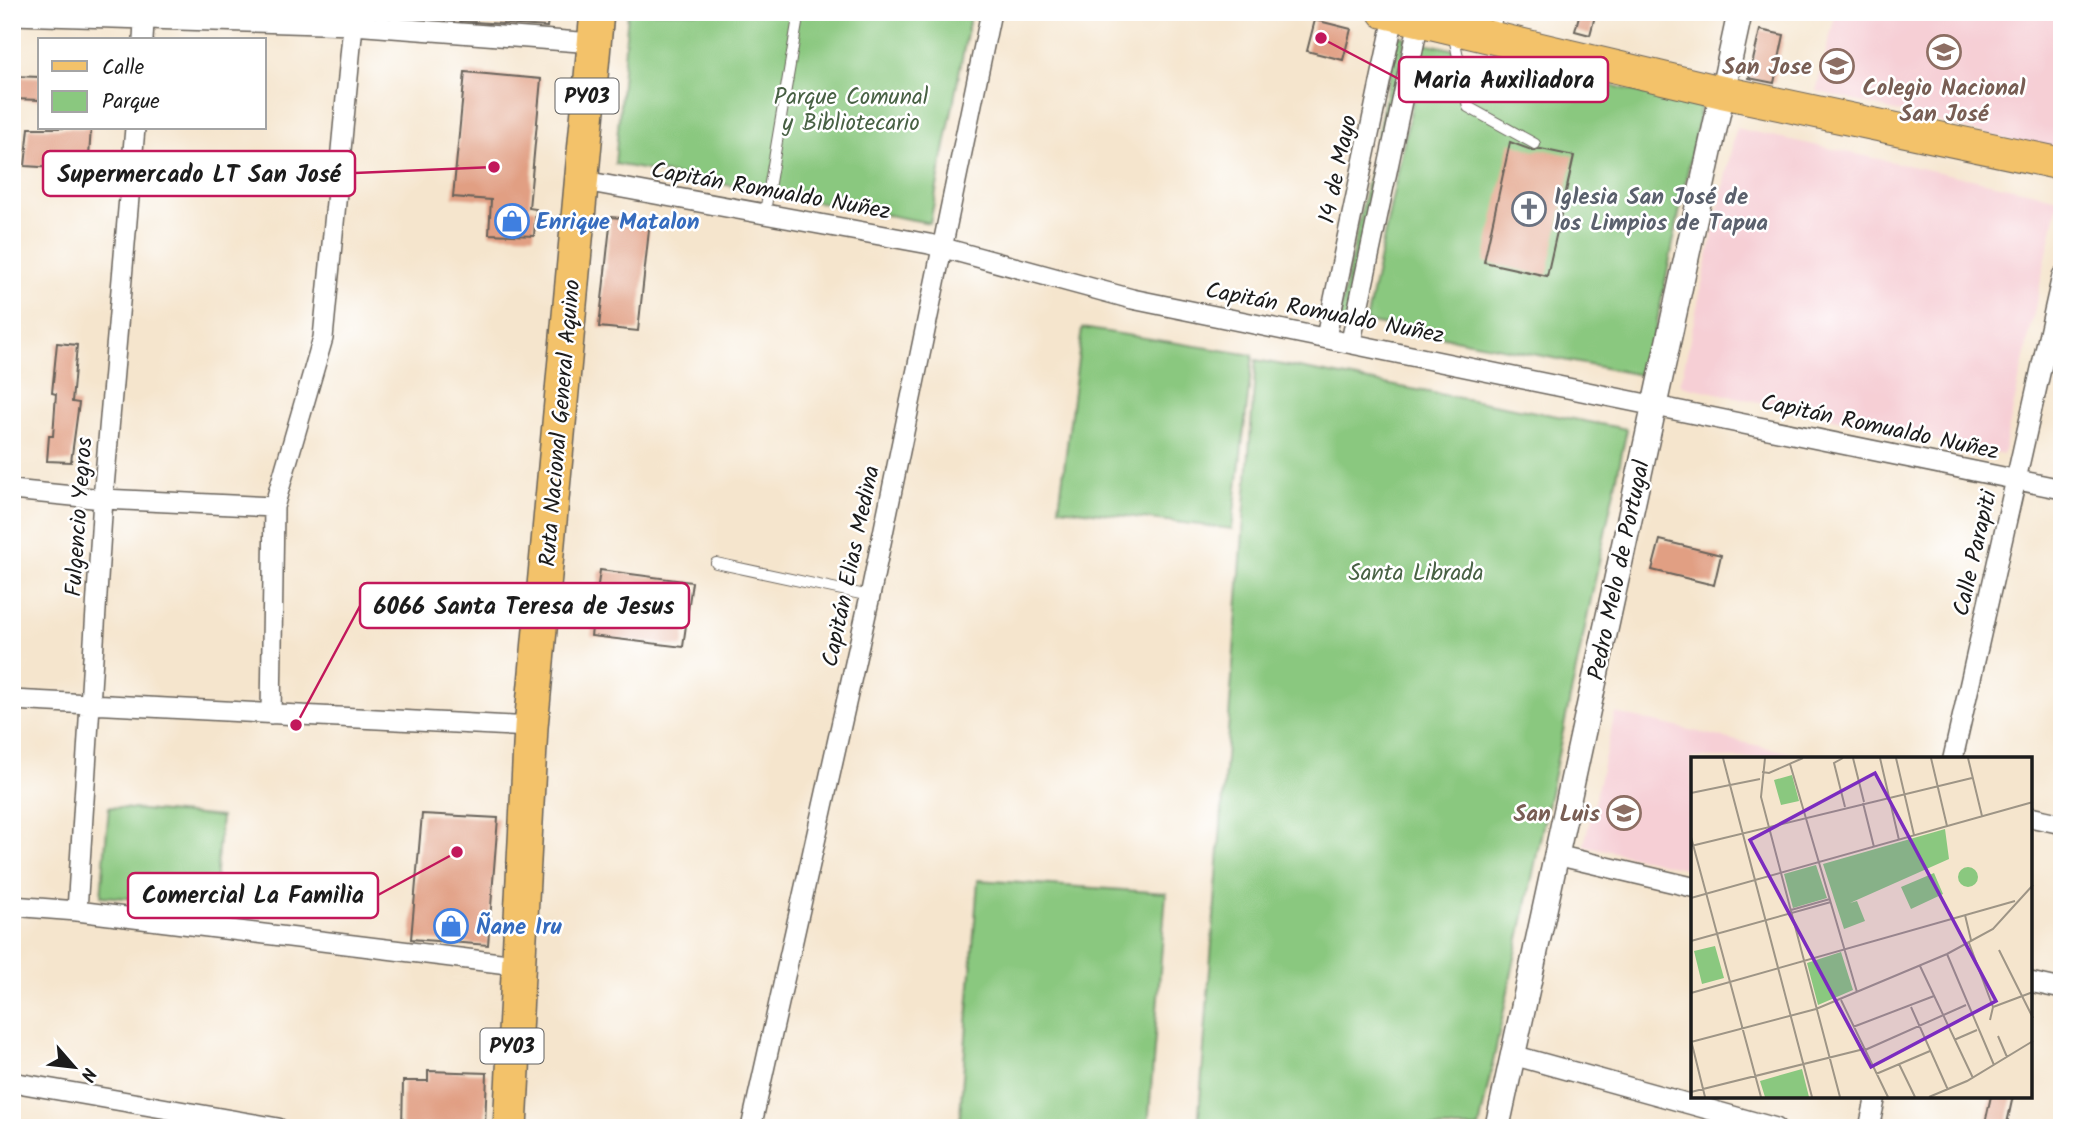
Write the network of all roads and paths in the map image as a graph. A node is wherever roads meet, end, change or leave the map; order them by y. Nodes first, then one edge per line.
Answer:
1 (799, 12) edge
2 (991, 12) edge
3 (1740, 12) edge
4 (12, 15) edge
5 (1398, 15) edge
6 (150, 24) edge
7 (353, 25) junction
8 (1495, 25) edge
9 (595, 28) edge
10 (1452, 28) junction
11 (1722, 92) junction
12 (135, 130) edge
13 (1535, 144) dead end
14 (2062, 164) edge
15 (579, 180) junction
16 (765, 212) junction
17 (943, 247) junction
18 (2062, 276) edge
19 (1326, 337) junction
20 (1351, 341) junction
21 (1654, 404) junction
22 (2016, 480) junction
23 (2062, 489) edge
24 (12, 490) edge
25 (103, 499) junction
26 (274, 507) junction
27 (716, 563) dead end
28 (870, 596) junction
29 (12, 700) edge
30 (90, 705) junction
31 (271, 714) junction
32 (531, 727) junction
33 (1953, 757) edge
34 (2032, 817) edge
35 (2062, 824) edge
36 (1556, 855) junction
37 (1691, 887) edge
38 (12, 906) edge
39 (77, 911) junction
40 (516, 965) junction
41 (2032, 982) edge
42 (2062, 989) edge
43 (1513, 1055) junction
44 (12, 1082) edge
45 (1876, 1098) edge
46 (278, 1128) edge
47 (510, 1128) edge
48 (751, 1128) edge
49 (1497, 1128) edge
50 (1776, 1128) edge
51 (1869, 1128) edge

1 - 16 lane
2 - 17 street, Capitán Elias Medina
3 - 11 street, Pedro Melo de Portugal
4 - 6 street
5 - 10 main road
5 - 19 street, 14 de Mayo
5 - 20 street
6 - 7 street
7 - 9 street
7 - 26 street
8 - 10 main road
8 - 11 main road
9 - 15 highway, Ruta Nacional General Aquino / PY03
10 - 13 lane
11 - 14 main road
11 - 21 street, Pedro Melo de Portugal
12 - 25 street, Fulgencio Yegros
15 - 16 street, Capitán Romualdo Nuñez
15 - 32 highway, Ruta Nacional General Aquino / PY03
16 - 17 street, Capitán Romualdo Nuñez
17 - 19 street, Capitán Romualdo Nuñez
17 - 28 street, Capitán Elias Medina
18 - 22 street, Calle Parapiti
19 - 20 street, Capitán Romualdo Nuñez
20 - 21 street, Capitán Romualdo Nuñez
21 - 22 street, Capitán Romualdo Nuñez
21 - 36 street, Pedro Melo de Portugal
22 - 23 street, Capitán Romualdo Nuñez
22 - 33 street, Calle Parapiti
24 - 25 street
25 - 26 street
25 - 30 street, Fulgencio Yegros
26 - 31 street
27 - 28 lane
28 - 48 street, Capitán Elias Medina
29 - 30 street
30 - 31 street
30 - 39 street, Fulgencio Yegros
31 - 32 street
32 - 40 highway, Ruta Nacional General Aquino / PY03
34 - 35 street
36 - 37 street
36 - 43 street, Pedro Melo de Portugal
38 - 39 street
39 - 40 street
40 - 47 highway, Ruta Nacional General Aquino / PY03
41 - 42 street
43 - 49 street, Pedro Melo de Portugal
43 - 50 street
44 - 46 street
45 - 51 street

